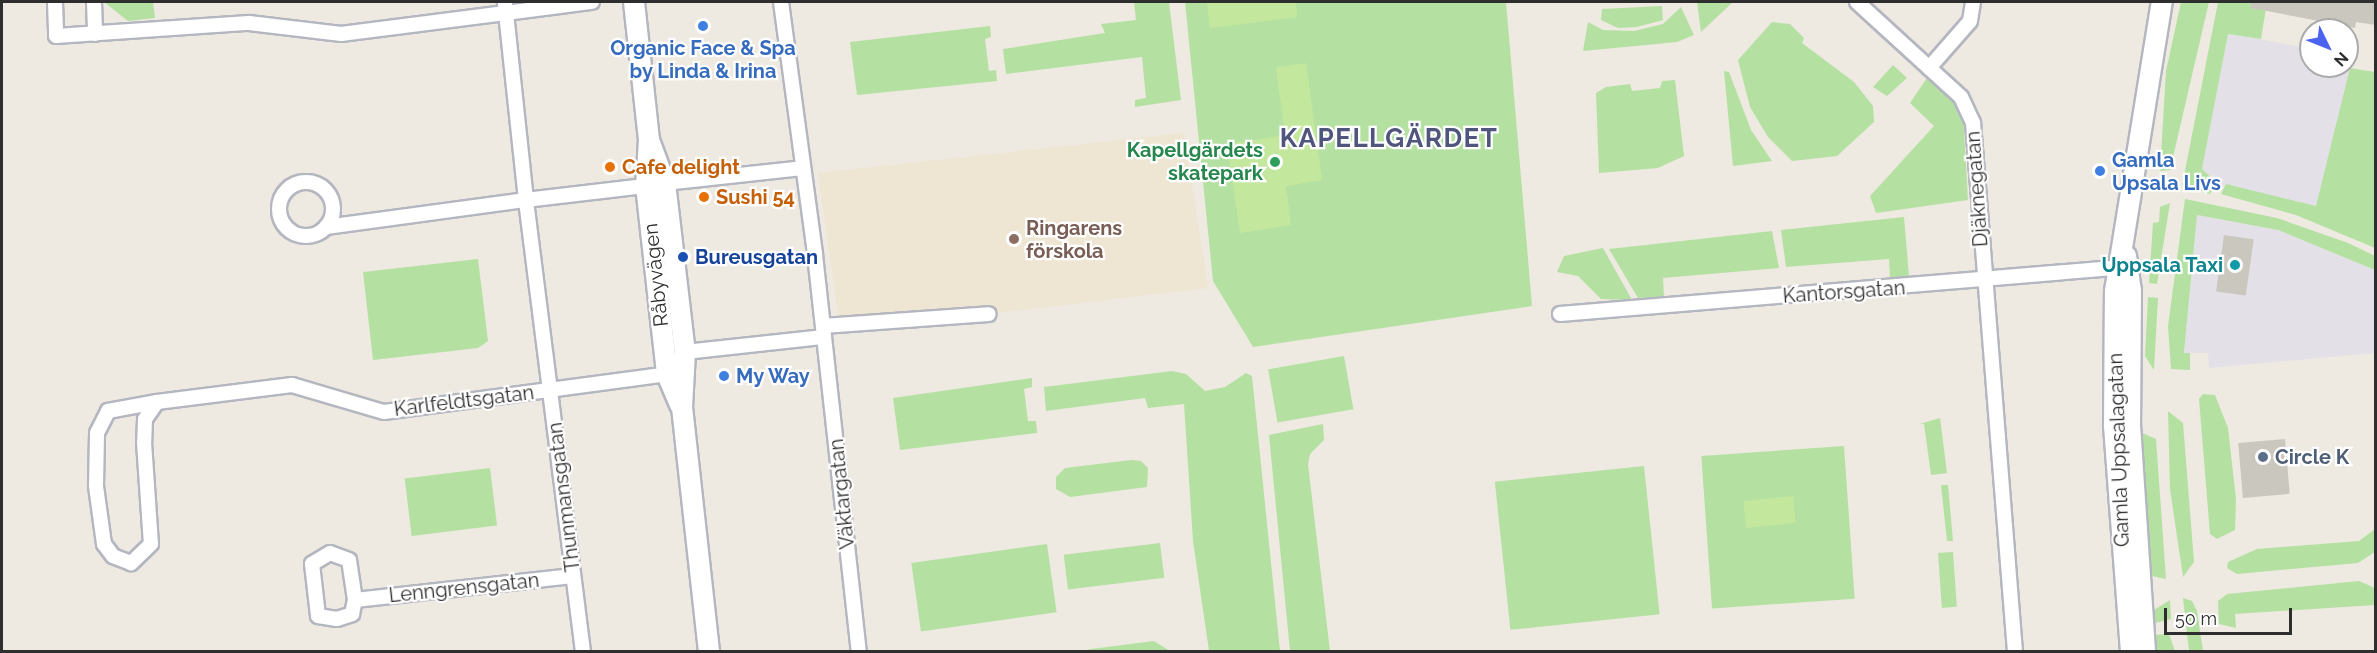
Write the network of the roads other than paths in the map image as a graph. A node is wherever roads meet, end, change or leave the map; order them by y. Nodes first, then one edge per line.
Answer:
1 (55, 2) edge
2 (94, 2) edge
3 (592, 2) edge
4 (634, 2) edge
5 (781, 2) edge
6 (1857, 2) edge
7 (1973, 2) edge
8 (2162, 2) edge
9 (506, 7) edge
10 (95, 34) junction
11 (1929, 68) junction
12 (649, 140) junction
13 (802, 168) junction
14 (665, 183) junction
15 (646, 186) junction
16 (526, 200) junction
17 (326, 227) dead end
18 (2124, 261) junction
19 (1982, 281) junction
20 (989, 314) dead end
21 (1560, 314) dead end
22 (823, 332) junction
23 (685, 352) junction
24 (667, 374) junction
25 (551, 390) junction
26 (157, 402) junction
27 (682, 407) junction
28 (573, 576) junction
29 (355, 600) junction
30 (584, 651) edge
31 (709, 651) edge
32 (859, 651) edge
33 (2015, 651) edge
34 (2131, 651) edge
35 (2145, 651) edge

1 - 10 street
2 - 10 street
3 - 9 street
4 - 12 main road, Råbyvägen
5 - 13 street, Väktargatan
6 - 11 street, Djäknegatan
7 - 11 street
8 - 18 main road, Gamla Uppsalagatan
9 - 10 street
9 - 16 street, Thunmansgatan
11 - 19 street, Djäknegatan
12 - 14 main road, Råbyvägen
12 - 15 main road, Råbyvägen
13 - 14 street
13 - 22 street, Väktargatan
14 - 23 main road, Råbyvägen
15 - 16 street
15 - 24 main road, Råbyvägen
16 - 17 street
16 - 25 street, Thunmansgatan
18 - 19 street, Kantorsgatan
18 - 34 main road, Gamla Uppsalagatan
18 - 35 main road, Gamla Uppsalagatan
19 - 21 street, Kantorsgatan
19 - 33 street, Djäknegatan
20 - 22 street
22 - 23 street
22 - 32 street, Väktargatan
23 - 27 main road, Råbyvägen
24 - 25 street, Karlfeldtsgatan
24 - 27 main road, Råbyvägen
25 - 26 street, Karlfeldtsgatan
25 - 28 street, Thunmansgatan
26 - 26 street, Karlfeldtsgatan
27 - 31 main road, Råbyvägen
28 - 29 street, Lenngrensgatan
28 - 30 street, Thunmansgatan
29 - 29 street

